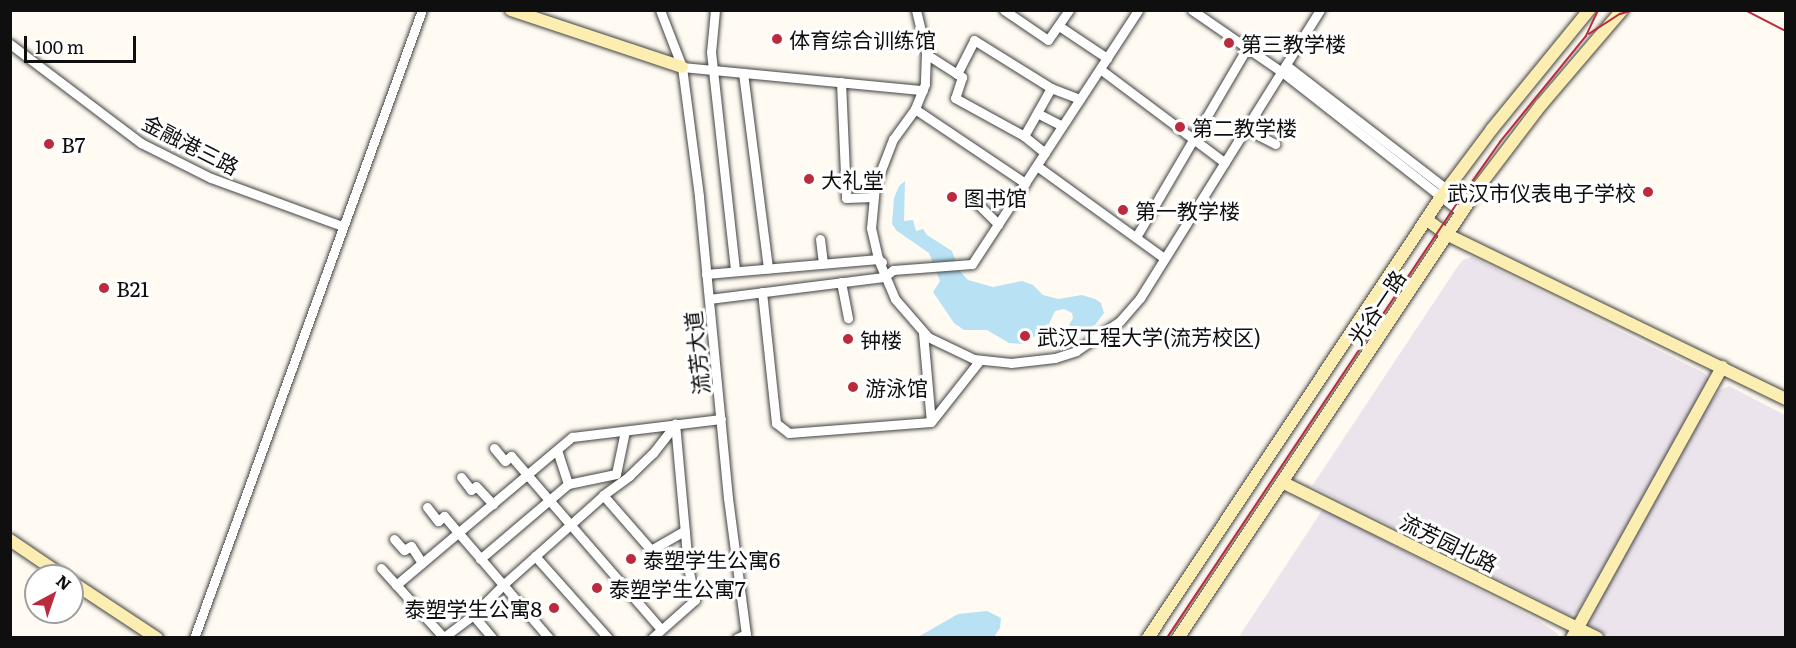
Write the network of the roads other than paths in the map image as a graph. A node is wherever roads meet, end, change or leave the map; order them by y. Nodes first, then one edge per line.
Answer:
1 (422, 10) edge
2 (512, 10) edge
3 (660, 10) edge
4 (715, 10) edge
5 (916, 10) edge
6 (1004, 10) edge
7 (1069, 10) edge
8 (1138, 10) edge
9 (1192, 10) edge
10 (1320, 10) edge
11 (1589, 10) edge
12 (1622, 10) edge
13 (1059, 26) junction
14 (10, 44) edge
15 (1247, 48) junction
16 (926, 54) junction
17 (1107, 58) junction
18 (682, 67) junction
19 (1100, 69) junction
20 (1284, 69) junction
21 (713, 70) junction
22 (743, 73) junction
23 (957, 74) junction
24 (841, 82) junction
25 (1051, 88) junction
26 (923, 90) junction
27 (1080, 99) junction
28 (915, 109) junction
29 (1037, 113) junction
30 (1062, 126) junction
31 (1246, 129) junction
32 (1024, 136) junction
33 (1193, 139) junction
34 (1275, 144) dead end
35 (1045, 153) junction
36 (1225, 163) junction
37 (1037, 166) junction
38 (1025, 183) junction
39 (1444, 193) junction
40 (873, 197) junction
41 (975, 201) dead end
42 (1465, 209) junction
43 (1427, 220) junction
44 (998, 224) junction
45 (342, 226) junction
46 (1448, 235) junction
47 (1136, 237) junction
48 (820, 239) dead end
49 (1164, 258) junction
50 (878, 259) junction
51 (823, 263) junction
52 (768, 268) junction
53 (893, 270) junction
54 (735, 271) junction
55 (706, 274) junction
56 (884, 277) junction
57 (841, 282) junction
58 (762, 292) junction
59 (709, 299) junction
60 (848, 318) dead end
61 (923, 333) junction
62 (980, 360) junction
63 (1722, 367) junction
64 (1785, 399) edge
65 (721, 419) junction
66 (931, 422) junction
67 (675, 423) junction
68 (625, 431) junction
69 (553, 438) dead end
70 (560, 447) junction
71 (494, 448) dead end
72 (528, 474) junction
73 (461, 477) dead end
74 (1282, 482) junction
75 (568, 484) junction
76 (603, 495) junction
77 (550, 500) junction
78 (493, 504) junction
79 (427, 507) dead end
80 (571, 525) junction
81 (685, 530) junction
82 (458, 533) junction
83 (394, 539) dead end
84 (10, 540) edge
85 (535, 556) junction
86 (480, 559) junction
87 (422, 563) junction
88 (45, 564) edge
89 (381, 568) dead end
90 (396, 585) junction
91 (502, 585) junction
92 (84, 590) edge
93 (472, 615) junction
94 (661, 629) junction
95 (1575, 632) edge
96 (741, 636) edge
97 (444, 637) edge
98 (157, 638) edge
99 (194, 638) edge
100 (492, 638) edge
101 (549, 638) edge
102 (608, 638) edge
103 (652, 638) edge
104 (1148, 638) edge
105 (1178, 638) edge
106 (1598, 638) edge

1 - 45 street
2 - 18 main road
3 - 18 street, 流芳大道
4 - 21 street
5 - 16 street
6 - 13 street
7 - 13 street
8 - 17 street
9 - 15 street
10 - 20 street
11 - 39 main road, 光谷一路
12 - 42 main road, 光谷一路
13 - 17 street
14 - 45 street, 金融港三路
15 - 20 street
15 - 33 street
16 - 23 street
16 - 26 street
17 - 19 street
18 - 21 street
18 - 55 street, 流芳大道
19 - 27 street
19 - 33 street
20 - 31 street
20 - 39 street
21 - 22 street
21 - 54 street
22 - 24 street
22 - 52 street
23 - 25 street
23 - 32 street
24 - 26 street
24 - 40 street
25 - 27 street
25 - 29 street
26 - 28 street
27 - 30 street
28 - 38 street
28 - 40 street
29 - 30 street
29 - 32 street
30 - 35 street
31 - 34 street
31 - 36 street
32 - 35 street
33 - 36 street
33 - 47 street
35 - 37 street
36 - 49 street
37 - 38 street
37 - 47 street
38 - 44 street
39 - 42 street
39 - 43 main road, 光谷一路
40 - 50 street
41 - 44 street
42 - 46 main road, 光谷一路
43 - 46 main road
43 - 104 main road, 光谷一路
44 - 53 street
45 - 99 street
46 - 63 main road
46 - 74 main road, 光谷一路
47 - 49 street
48 - 51 street
49 - 62 street
50 - 51 street
50 - 53 street
50 - 56 street
51 - 52 street
52 - 54 street
53 - 56 street
54 - 55 street
55 - 59 street, 流芳大道
56 - 57 street
56 - 61 street
57 - 58 street
57 - 60 street
58 - 59 street
58 - 66 street
59 - 65 street, 流芳大道
61 - 62 street
61 - 66 street
62 - 66 street
63 - 64 main road
63 - 95 main road
65 - 67 street
65 - 96 street, 流芳大道
67 - 68 street
67 - 76 street
67 - 81 street
68 - 70 street
68 - 75 street
69 - 70 street
70 - 72 street
70 - 75 street
71 - 72 street
72 - 77 street
72 - 78 street
73 - 78 street
74 - 95 main road, 流芳园北路
74 - 105 main road, 光谷一路
75 - 77 street
76 - 80 street
76 - 81 street
77 - 80 street
77 - 86 street
78 - 82 street
79 - 82 street
80 - 85 street
80 - 94 street
81 - 94 street
82 - 86 street
82 - 87 street
83 - 87 street
84 - 88 main road
85 - 91 street
85 - 102 street
86 - 91 street
87 - 90 street
89 - 90 street
90 - 97 street
91 - 93 street
91 - 101 street
92 - 98 main road
93 - 97 street
93 - 100 street
94 - 103 street
95 - 106 main road, 流芳园北路

